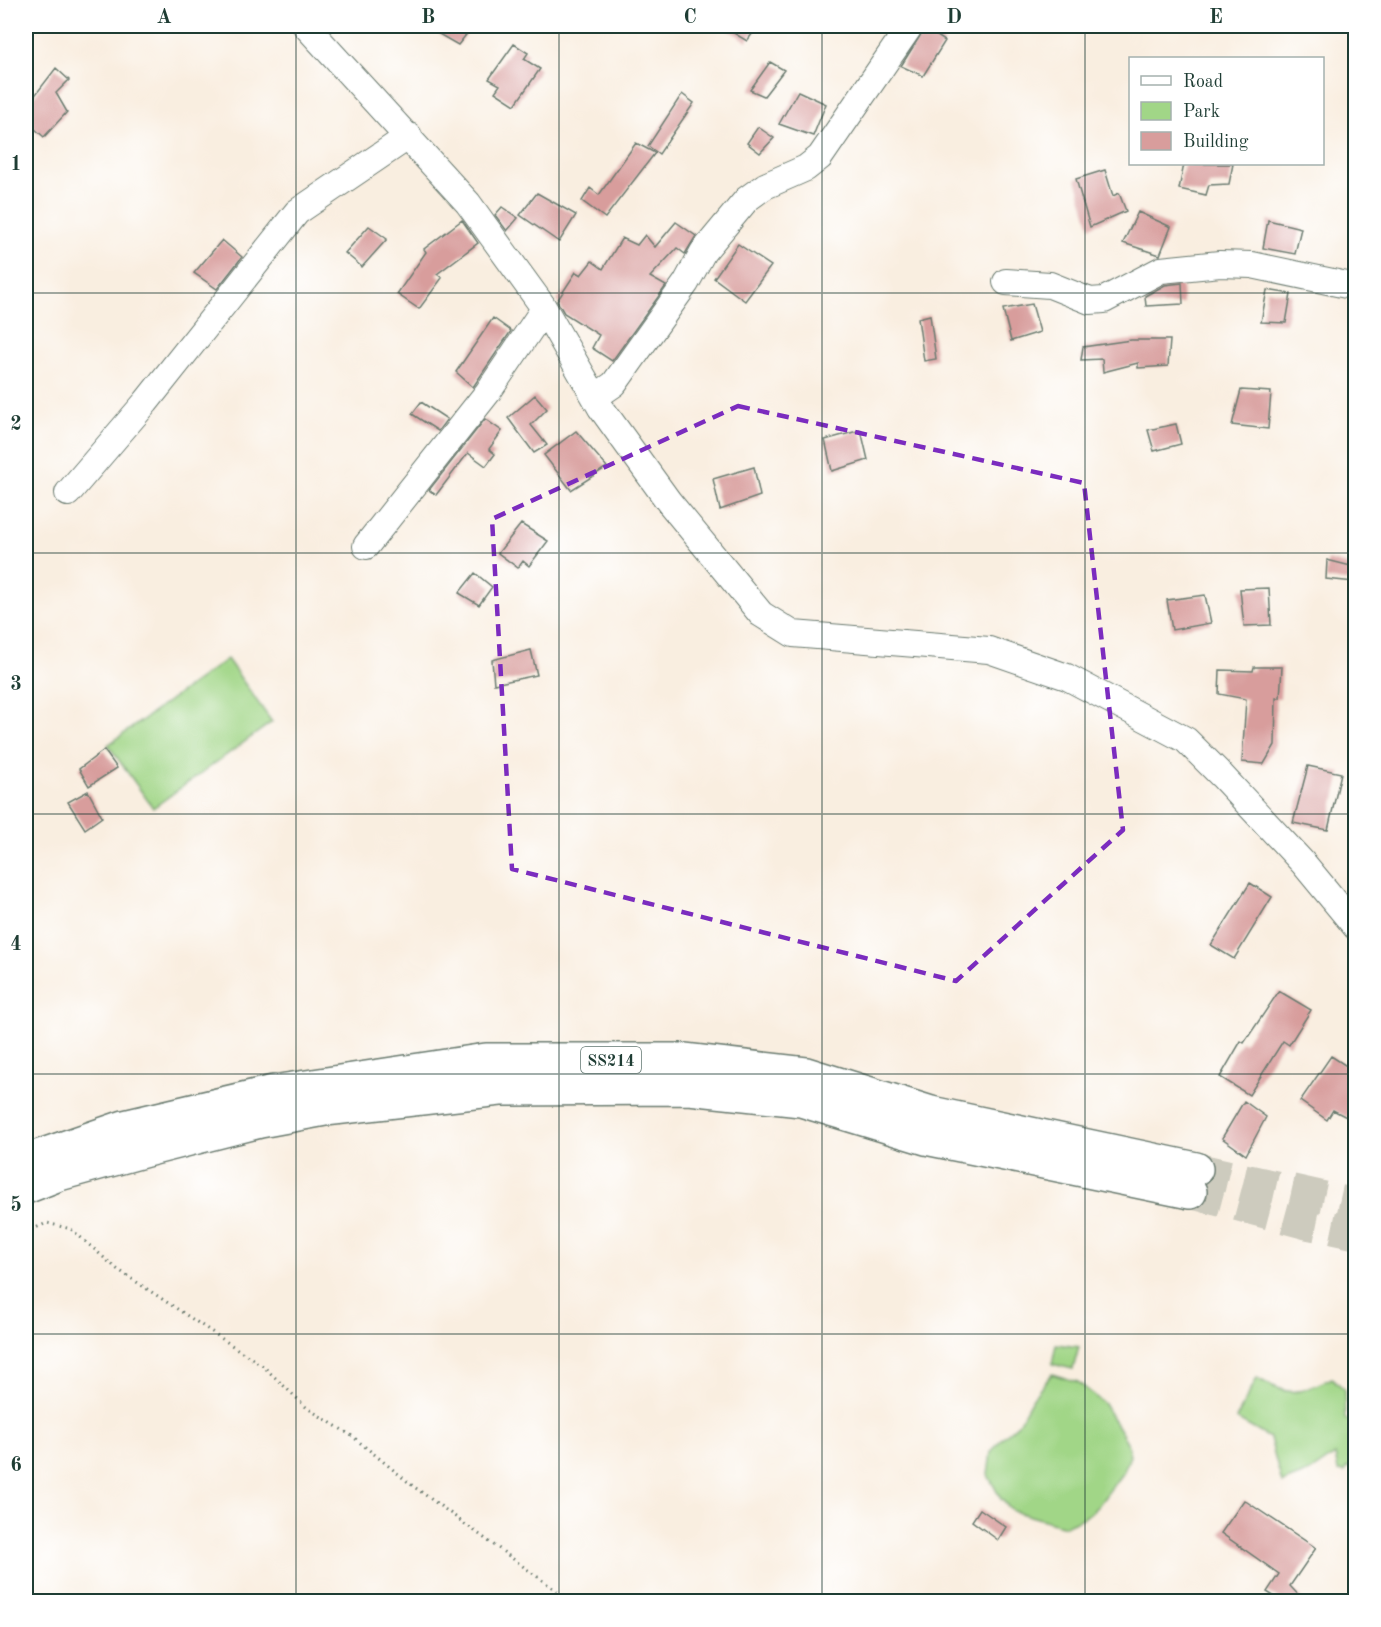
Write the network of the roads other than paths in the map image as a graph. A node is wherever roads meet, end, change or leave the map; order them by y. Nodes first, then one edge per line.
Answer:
1 (910, 26) edge
2 (313, 28) edge
3 (409, 136) junction
4 (1006, 282) dead end
5 (1356, 287) edge
6 (544, 309) junction
7 (595, 398) junction
8 (68, 493) dead end
9 (366, 546) dead end
10 (1356, 927) edge
11 (26, 1161) edge
12 (26, 1187) edge

1 - 7 street
2 - 3 street
3 - 6 street
3 - 8 street
4 - 5 street
6 - 7 street
6 - 9 street
7 - 10 street
11 - 12 highway, SS214

